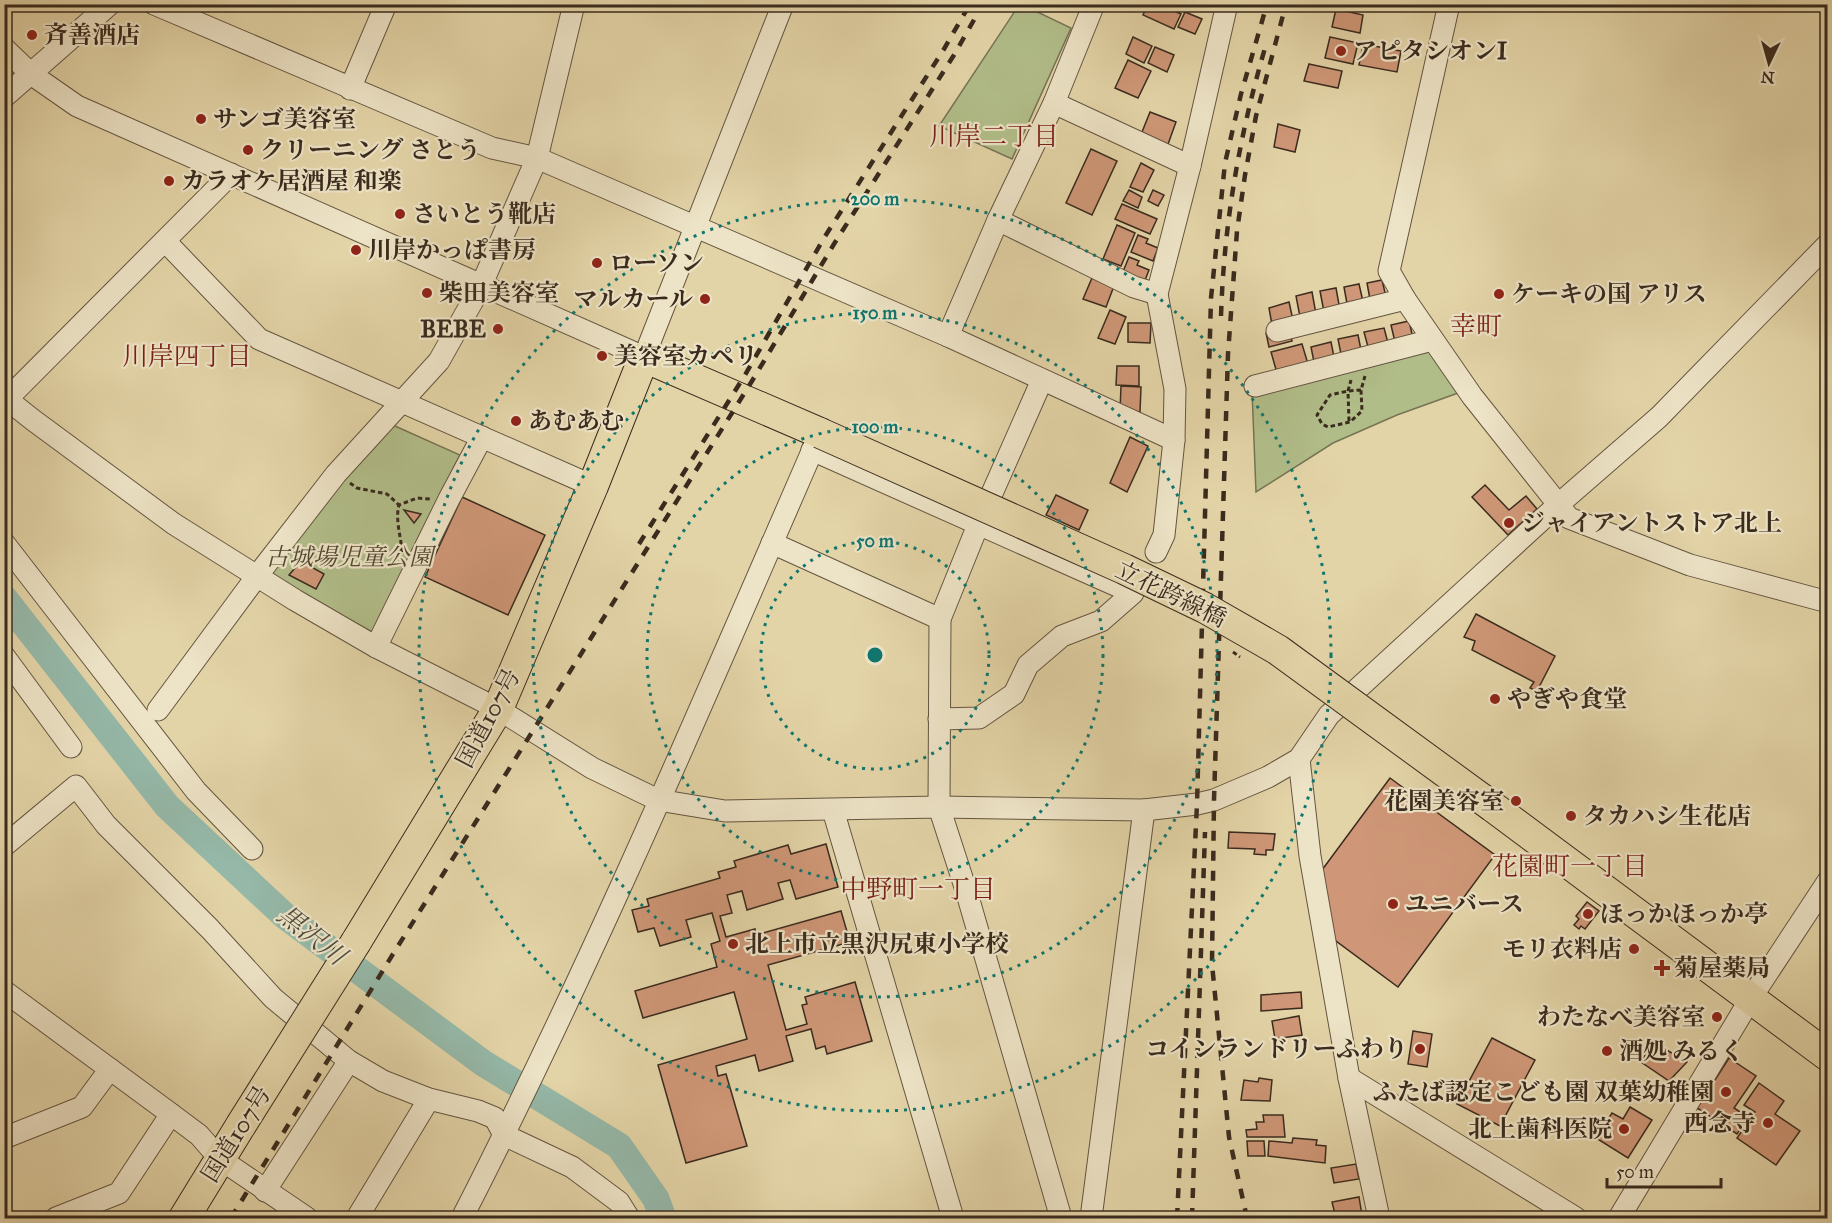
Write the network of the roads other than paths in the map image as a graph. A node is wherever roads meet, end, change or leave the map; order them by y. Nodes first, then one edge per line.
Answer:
1 (110, 4) edge
2 (154, 4) edge
3 (386, 4) edge
4 (574, 4) edge
5 (783, 4) edge
6 (1094, 4) edge
7 (1449, 4) edge
8 (1222, 6) edge
9 (4, 48) edge
10 (31, 74) junction
11 (350, 89) junction
12 (4, 97) edge
13 (1054, 103) junction
14 (537, 158) junction
15 (1191, 166) junction
16 (231, 174) junction
17 (998, 220) junction
18 (695, 226) junction
19 (165, 241) junction
20 (1827, 244) edge
21 (482, 286) junction
22 (1157, 294) junction
23 (1405, 299) junction
24 (1277, 331) dead end
25 (948, 336) junction
26 (1432, 340) junction
27 (644, 357) junction
28 (1042, 380) junction
29 (1255, 386) dead end
30 (6, 398) edge
31 (402, 402) junction
32 (482, 437) junction
33 (1174, 440) junction
34 (816, 441) junction
35 (593, 486) junction
36 (1559, 504) junction
37 (978, 525) junction
38 (4, 543) edge
39 (772, 543) junction
40 (1156, 552) dead end
41 (257, 576) junction
42 (1827, 602) edge
43 (940, 619) junction
44 (376, 646) junction
45 (4, 656) edge
46 (498, 709) junction
47 (158, 711) dead end
48 (939, 719) junction
49 (72, 747) dead end
50 (1299, 759) junction
51 (658, 800) junction
52 (939, 807) junction
53 (833, 810) junction
54 (1144, 810) junction
55 (4, 846) edge
56 (252, 849) dead end
57 (1827, 881) edge
58 (4, 991) edge
59 (1751, 998) junction
60 (1827, 1056) edge
61 (349, 1061) junction
62 (110, 1069) junction
63 (1349, 1078) junction
64 (429, 1099) junction
65 (171, 1114) junction
66 (507, 1128) junction
67 (4, 1138) edge
68 (220, 1159) junction
69 (265, 1191) junction
70 (56, 1218) edge
71 (184, 1218) edge
72 (307, 1218) edge
73 (357, 1218) edge
74 (462, 1218) edge
75 (629, 1218) edge
76 (953, 1218) edge
77 (1061, 1218) edge
78 (1091, 1218) edge
79 (1379, 1218) edge
80 (1576, 1218) edge
81 (1619, 1218) edge

1 - 10 street
2 - 11 street
3 - 11 street
4 - 14 street
5 - 18 street
6 - 13 street
7 - 23 street
8 - 15 street
9 - 10 street
10 - 12 street
10 - 16 street
11 - 14 street
13 - 15 street
13 - 17 street
14 - 18 street
14 - 21 street
15 - 22 street
16 - 19 street
16 - 21 street
17 - 22 street
17 - 25 street
18 - 25 street
18 - 27 street
19 - 30 street
19 - 31 street
20 - 36 street
21 - 27 street
21 - 31 street
22 - 33 street
23 - 24 street
23 - 26 street
25 - 28 street
26 - 29 street
26 - 36 street
27 - 34 highway
27 - 35 highway, 国道107号
28 - 33 street
28 - 37 street
30 - 41 street
31 - 32 street
31 - 41 street
32 - 35 street
32 - 44 street
33 - 40 street
34 - 37 street
34 - 39 street
34 - 59 highway, 立花跨線橋, bridge
35 - 46 highway, 国道107号
36 - 42 street
36 - 50 street
37 - 43 street
37 - 48 street
38 - 56 street
39 - 43 street
39 - 51 street
41 - 44 street
41 - 47 street
43 - 48 street
44 - 46 street
45 - 49 street
46 - 51 street
46 - 68 highway, 国道107号, bridge
48 - 52 street
50 - 54 street
50 - 63 street
51 - 53 street
51 - 66 street
52 - 53 street
52 - 54 street
52 - 77 street
53 - 76 street
54 - 78 street
55 - 61 street
57 - 59 street
58 - 62 street
59 - 60 highway
59 - 81 street
61 - 64 street
61 - 69 street
62 - 65 street
62 - 67 street
63 - 79 street
63 - 80 street
64 - 66 street
64 - 73 street
65 - 68 street
65 - 70 street
66 - 74 street
66 - 75 street
68 - 69 street
68 - 71 highway, 国道107号
69 - 72 street

